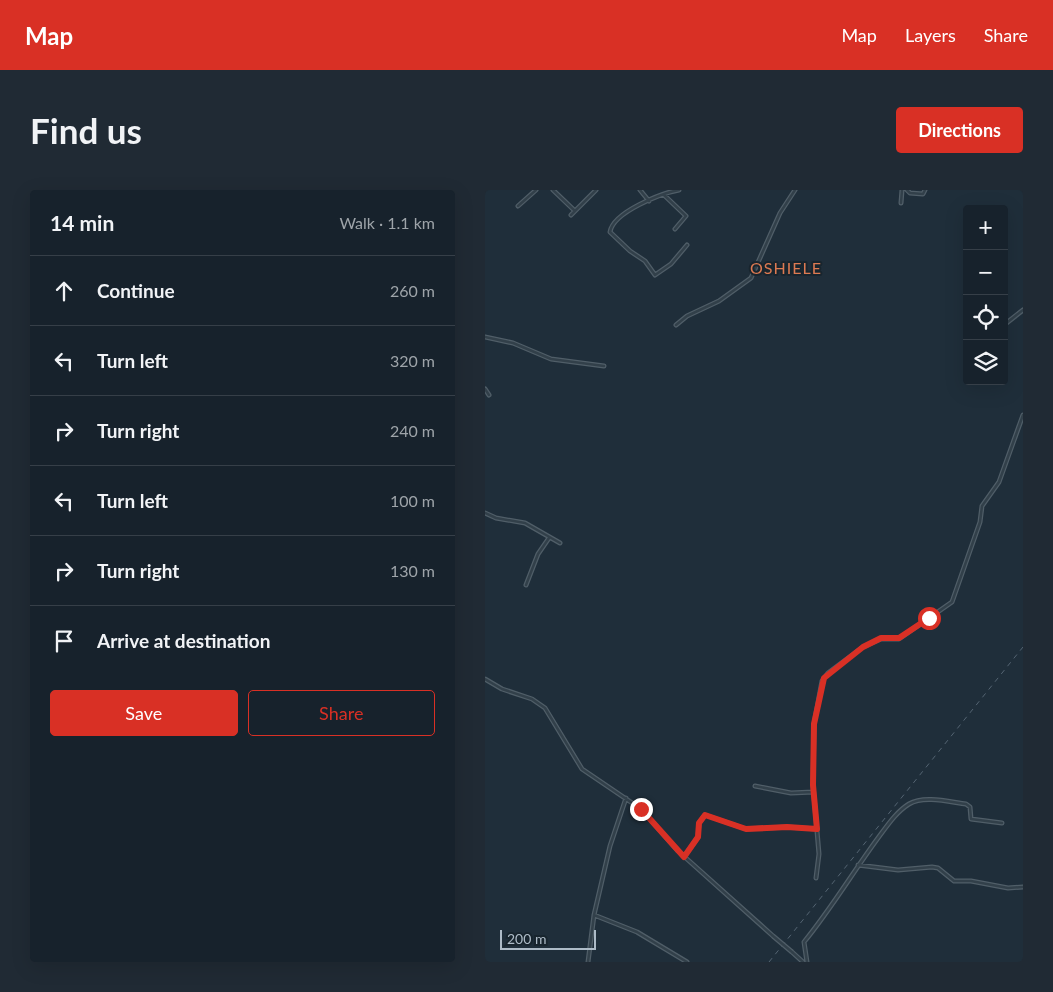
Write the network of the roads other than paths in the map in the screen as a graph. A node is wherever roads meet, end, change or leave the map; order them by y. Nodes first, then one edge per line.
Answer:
1 (536, 190) edge
2 (553, 190) edge
3 (596, 190) edge
4 (640, 190) edge
5 (679, 190) edge
6 (795, 190) edge
7 (903, 190) edge
8 (907, 190) edge
9 (925, 190) edge
10 (664, 195) junction
11 (649, 201) junction
12 (901, 203) dead end
13 (518, 206) dead end
14 (575, 211) junction
15 (571, 214) dead end
16 (675, 229) dead end
17 (687, 245) dead end
18 (1023, 310) edge
19 (1008, 322) edge
20 (676, 325) dead end
21 (485, 337) edge
22 (604, 366) dead end
23 (485, 389) edge
24 (489, 395) dead end
25 (1023, 414) edge
26 (485, 513) edge
27 (550, 538) junction
28 (561, 543) dead end
29 (526, 585) dead end
30 (485, 679) edge
31 (755, 786) dead end
32 (813, 792) junction
33 (626, 798) junction
34 (1002, 823) dead end
35 (817, 829) junction
36 (684, 857) junction
37 (858, 864) junction
38 (816, 878) dead end
39 (1023, 887) edge
40 (594, 915) junction
41 (587, 962) edge
42 (687, 962) edge
43 (803, 962) edge
44 (807, 962) edge

1 - 13 street
2 - 14 street
3 - 14 street
4 - 11 street
5 - 10 street
6 - 20 street
7 - 12 street
8 - 9 street
10 - 11 street
10 - 16 street
11 - 17 street
14 - 15 street
18 - 19 street
21 - 22 street
23 - 24 street
25 - 32 street
26 - 27 street
27 - 28 street
27 - 29 street
30 - 33 street
31 - 32 street
32 - 35 street
33 - 36 street
33 - 40 street
34 - 37 street
35 - 36 street
35 - 38 street
36 - 43 street, bridge
37 - 39 street
37 - 44 street
40 - 41 street
40 - 42 street

